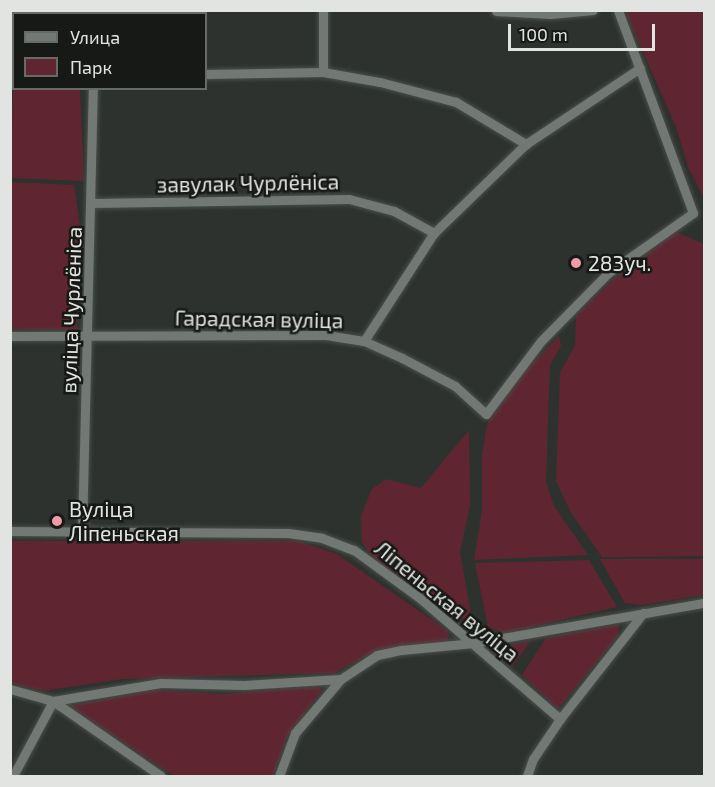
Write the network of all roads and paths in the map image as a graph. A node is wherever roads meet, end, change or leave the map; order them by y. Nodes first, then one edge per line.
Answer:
1 (323, 10) edge
2 (593, 10) edge
3 (618, 10) edge
4 (496, 11) edge
5 (640, 68) junction
6 (323, 72) junction
7 (207, 74) edge
8 (93, 90) edge
9 (526, 144) junction
10 (92, 203) junction
11 (434, 233) junction
12 (10, 336) edge
13 (88, 336) junction
14 (364, 341) junction
15 (10, 531) edge
16 (82, 532) junction
17 (705, 603) edge
18 (643, 613) junction
19 (474, 643) junction
20 (341, 679) junction
21 (10, 689) edge
22 (53, 701) junction
23 (560, 719) junction
24 (14, 777) edge
25 (161, 777) edge
26 (279, 777) edge
27 (527, 777) edge

1 - 6 street
2 - 4 street
3 - 5 street
5 - 9 street
5 - 14 street, Гарадская вуліца
6 - 7 street
6 - 9 street
8 - 10 street, вуліца Чурлёніса
9 - 11 street
10 - 11 street, завулак Чурлёніса
10 - 13 street, вуліца Чурлёніса
11 - 14 street
12 - 13 street, Гарадская вуліца
13 - 14 street, Гарадская вуліца
13 - 16 street, вуліца Чурлёніса
15 - 16 street, Ліпеньская вуліца
16 - 19 street, Ліпеньская вуліца
17 - 18 street
18 - 19 street
18 - 23 street
19 - 20 street
19 - 23 street, Ліпеньская вуліца
20 - 22 street
20 - 26 street
21 - 22 street
22 - 24 street
22 - 25 street
23 - 27 street

